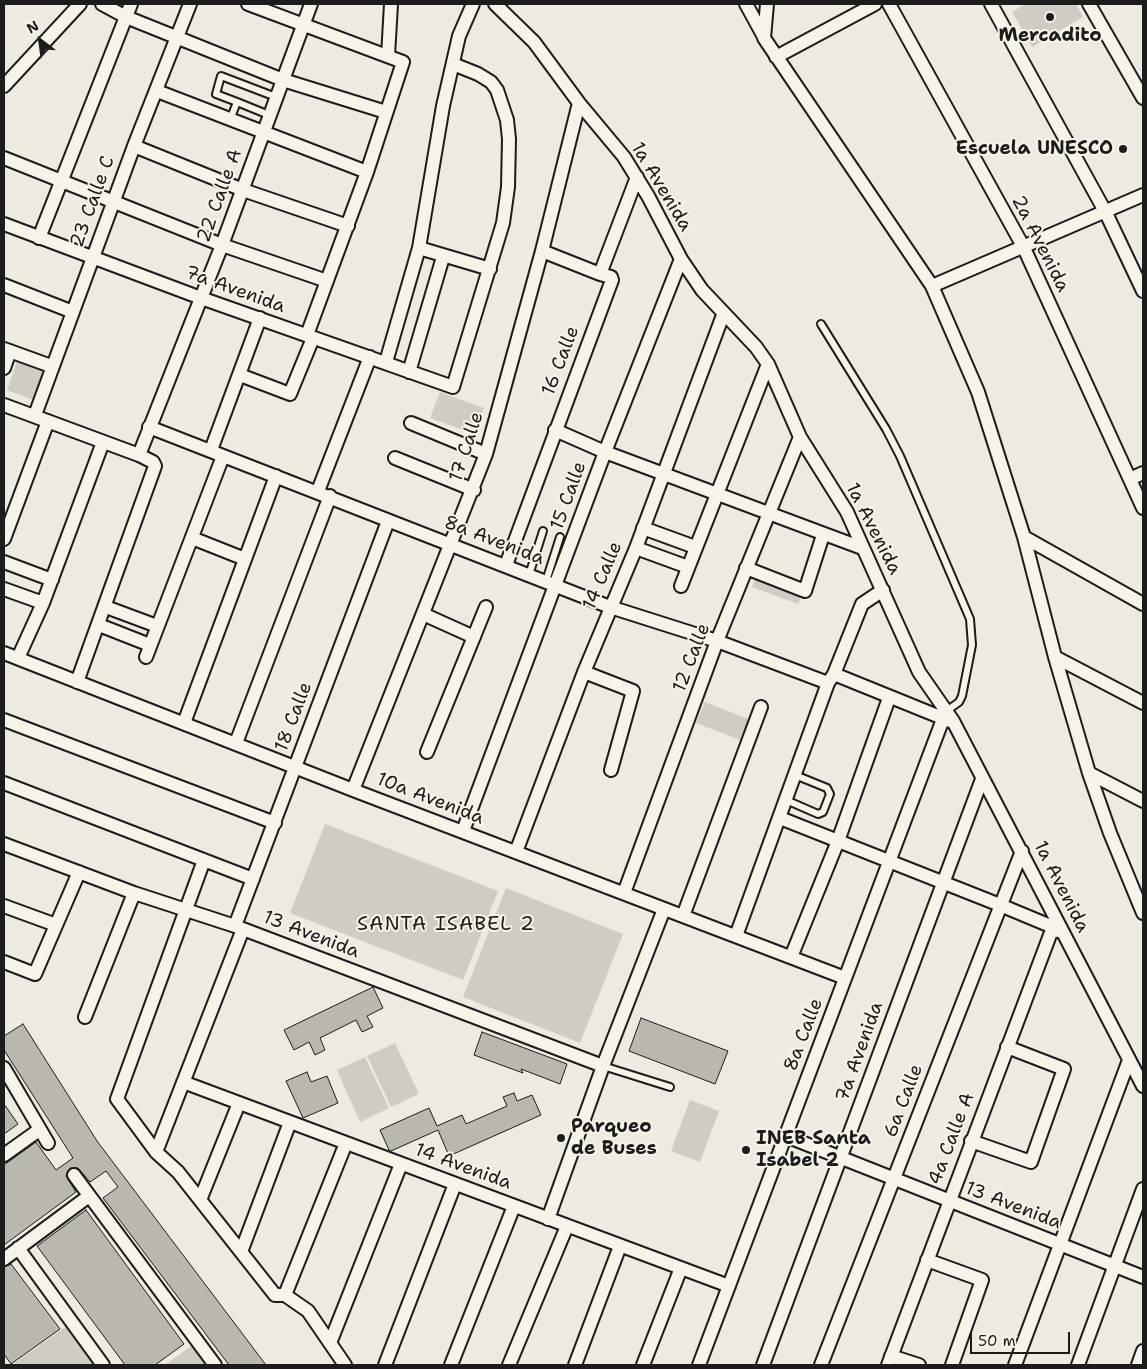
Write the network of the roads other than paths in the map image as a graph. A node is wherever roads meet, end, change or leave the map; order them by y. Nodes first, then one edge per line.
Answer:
1 (80, 4) edge
2 (102, 4) edge
3 (131, 4) edge
4 (190, 4) edge
5 (248, 4) edge
6 (310, 4) edge
7 (392, 4) edge
8 (473, 4) edge
9 (495, 4) edge
10 (746, 4) edge
11 (767, 4) edge
12 (875, 4) edge
13 (889, 4) edge
14 (992, 4) edge
15 (1090, 4) edge
16 (126, 17) junction
17 (302, 26) junction
18 (178, 38) junction
19 (764, 38) junction
20 (388, 56) junction
21 (776, 57) junction
22 (452, 64) junction
23 (283, 80) junction
24 (4, 86) edge
25 (157, 91) junction
26 (276, 97) junction
27 (1143, 98) edge
28 (237, 102) junction
29 (579, 104) junction
30 (386, 112) junction
31 (269, 115) junction
32 (230, 120) junction
33 (262, 133) junction
34 (134, 146) junction
35 (4, 158) edge
36 (367, 172) junction
37 (637, 177) junction
38 (62, 182) junction
39 (242, 190) junction
40 (1143, 195) edge
41 (114, 201) junction
42 (1106, 213) junction
43 (4, 224) edge
44 (348, 226) junction
45 (39, 238) junction
46 (222, 245) junction
47 (419, 248) junction
48 (1024, 248) junction
49 (542, 251) junction
50 (93, 257) junction
51 (444, 257) junction
52 (681, 259) junction
53 (490, 270) junction
54 (600, 274) junction
55 (327, 282) junction
56 (4, 285) edge
57 (932, 286) junction
58 (1143, 291) edge
59 (201, 298) junction
60 (73, 312) junction
61 (723, 314) junction
62 (260, 318) junction
63 (821, 324) dead end
64 (310, 337) junction
65 (7, 350) edge
66 (370, 357) junction
67 (386, 362) junction
68 (768, 364) junction
69 (51, 366) junction
70 (4, 368) edge
71 (409, 372) junction
72 (240, 375) junction
73 (4, 405) edge
74 (35, 416) junction
75 (48, 420) junction
76 (411, 423) dead end
77 (149, 427) junction
78 (555, 430) junction
79 (800, 438) junction
80 (103, 442) junction
81 (211, 450) junction
82 (605, 452) junction
83 (486, 454) junction
84 (139, 455) junction
85 (223, 456) junction
86 (395, 458) dead end
87 (1143, 473) edge
88 (664, 474) junction
89 (276, 476) junction
90 (1130, 479) junction
91 (474, 490) junction
92 (324, 494) junction
93 (716, 494) junction
94 (1143, 508) edge
95 (768, 514) junction
96 (388, 521) junction
97 (643, 528) junction
98 (543, 531) dead end
99 (823, 535) junction
100 (560, 537) dead end
101 (1024, 537) junction
102 (4, 538) edge
103 (192, 538) junction
104 (452, 545) junction
105 (695, 547) junction
106 (636, 548) junction
107 (862, 548) junction
108 (245, 559) junction
109 (4, 562) edge
110 (506, 566) junction
111 (688, 566) junction
112 (746, 568) junction
113 (529, 575) junction
114 (52, 580) junction
115 (551, 583) junction
116 (681, 586) dead end
117 (4, 589) edge
118 (883, 590) junction
119 (43, 603) junction
120 (1143, 604) edge
121 (106, 607) junction
122 (486, 607) dead end
123 (610, 607) junction
124 (423, 614) junction
125 (99, 625) junction
126 (157, 626) junction
127 (474, 637) junction
128 (717, 642) junction
129 (150, 644) junction
130 (4, 653) edge
131 (1055, 657) junction
132 (18, 658) junction
133 (146, 658) dead end
134 (584, 672) junction
135 (831, 679) junction
136 (77, 682) junction
137 (889, 698) junction
138 (1143, 703) edge
139 (761, 707) dead end
140 (947, 718) junction
141 (4, 720) edge
142 (184, 722) junction
143 (236, 743) junction
144 (427, 752) dead end
145 (295, 767) junction
146 (610, 770) dead end
147 (1089, 773) junction
148 (795, 775) junction
149 (982, 779) junction
150 (4, 783) edge
151 (352, 790) junction
152 (786, 800) junction
153 (1143, 801) edge
154 (780, 818) junction
155 (276, 823) junction
156 (463, 831) junction
157 (838, 842) junction
158 (4, 844) edge
159 (1022, 851) junction
160 (516, 852) junction
161 (204, 860) junction
162 (889, 862) junction
163 (79, 872) junction
164 (253, 879) junction
165 (943, 882) junction
166 (134, 893) junction
167 (624, 893) junction
168 (1140, 901) edge
169 (1000, 905) junction
170 (4, 906) edge
171 (664, 909) junction
172 (185, 910) junction
173 (1143, 913) edge
174 (683, 916) junction
175 (56, 925) junction
176 (239, 927) junction
177 (1053, 927) junction
178 (736, 936) junction
179 (1065, 937) junction
180 (791, 958) junction
181 (4, 962) edge
182 (845, 978) junction
183 (85, 1017) dead end
184 (1007, 1047) junction
185 (1129, 1060) junction
186 (603, 1066) junction
187 (4, 1068) edge
188 (183, 1082) junction
189 (1143, 1086) edge
190 (670, 1088) dead end
191 (239, 1103) junction
192 (290, 1122) junction
193 (39, 1130) junction
194 (786, 1136) junction
195 (971, 1141) junction
196 (48, 1143) dead end
197 (346, 1143) junction
198 (156, 1152) junction
199 (4, 1155) edge
200 (841, 1157) junction
201 (401, 1164) junction
202 (74, 1175) dead end
203 (894, 1178) junction
204 (455, 1184) junction
205 (1143, 1189) edge
206 (89, 1196) junction
207 (200, 1200) junction
208 (949, 1202) junction
209 (514, 1206) junction
210 (548, 1219) junction
211 (566, 1226) junction
212 (1060, 1245) junction
213 (620, 1246) junction
214 (18, 1248) junction
215 (241, 1252) junction
216 (4, 1258) edge
217 (927, 1260) junction
218 (1115, 1265) junction
219 (681, 1268) junction
220 (1143, 1277) edge
221 (729, 1286) junction
222 (285, 1296) junction
223 (330, 1343) junction
224 (1143, 1351) edge
225 (890, 1360) edge
226 (455, 1364) edge
227 (103, 1365) edge
228 (215, 1365) edge
229 (345, 1365) edge
230 (386, 1365) edge
231 (509, 1365) edge
232 (575, 1365) edge
233 (643, 1365) edge
234 (700, 1365) edge
235 (763, 1365) edge
236 (821, 1365) edge
237 (919, 1365) edge
238 (952, 1365) edge
239 (1015, 1365) edge
240 (1078, 1365) edge
241 (1138, 1365) edge

1 - 24 street
2 - 16 street
3 - 16 street
4 - 18 street, 23 Calle C
5 - 17 street
6 - 17 street, 22 Calle A
7 - 20 street
8 - 22 street
9 - 29 street, 1a Avenida
10 - 19 street
11 - 19 street
12 - 21 street
13 - 48 street, 2a Avenida
14 - 42 street
15 - 27 street
16 - 18 street
16 - 38 street
17 - 20 street
17 - 23 street, 22 Calle A
18 - 23 street
18 - 25 street, 23 Calle C
19 - 21 street
20 - 30 street
21 - 57 street
22 - 47 street
22 - 53 street
23 - 26 street, 22 Calle A
23 - 30 street
25 - 32 street
25 - 34 street, 23 Calle C
26 - 28 lane
26 - 31 street, 22 Calle A
28 - 31 lane
28 - 32 lane
29 - 37 street, 1a Avenida
29 - 49 street, 17 Calle
30 - 36 street
31 - 33 street, 22 Calle A
32 - 33 street
33 - 36 street
33 - 39 street, 22 Calle A
34 - 39 street
34 - 41 street, 23 Calle C
35 - 38 street
36 - 44 street
37 - 52 street, 1a Avenida
37 - 54 street
38 - 41 street
38 - 45 street
39 - 44 street
39 - 46 street, 22 Calle A
40 - 42 street
41 - 46 street
41 - 50 street, 23 Calle C
42 - 48 street
42 - 58 street
43 - 45 street, 7a Avenida
44 - 55 street
45 - 50 street, 7a Avenida
46 - 55 street
46 - 59 street, 22 Calle A
47 - 51 street
47 - 67 street
48 - 57 street
48 - 90 street, 2a Avenida
49 - 54 street
49 - 83 street, 17 Calle
50 - 59 street, 7a Avenida
50 - 60 street, 23 Calle C
51 - 53 street
51 - 71 street
52 - 61 street, 1a Avenida
52 - 82 street, 15 Calle
53 - 71 street, 7a Avenida
54 - 78 street, 16 Calle
55 - 64 street
56 - 60 street
57 - 101 street
59 - 62 street, 7a Avenida
59 - 77 street, 22 Calle A
60 - 69 street, 23 Calle C
61 - 68 street, 1a Avenida
61 - 88 street, 14 Calle
62 - 64 street, 7a Avenida
62 - 72 street
63 - 140 lane
64 - 66 street, 7a Avenida
64 - 72 street
65 - 69 street
65 - 70 street
66 - 67 street, 7a Avenida
66 - 92 street
67 - 71 street, 7a Avenida
68 - 79 street, 1a Avenida
68 - 93 street
69 - 74 street, 23 Calle C
72 - 81 street
73 - 74 street
74 - 75 street
75 - 80 street
75 - 102 street
76 - 83 street
77 - 81 street, 8a Avenida
77 - 84 street, 22 Calle A
78 - 82 street
78 - 110 street, 16 Calle
79 - 95 street, 12 Calle
79 - 107 street, 1a Avenida
80 - 84 street
80 - 114 street
81 - 85 street, 8a Avenida
82 - 88 street
82 - 115 street, 15 Calle
83 - 91 street, 17 Calle
84 - 121 street
85 - 89 street, 8a Avenida
85 - 103 street
86 - 91 street
87 - 90 street
88 - 93 street
88 - 97 street, 14 Calle
89 - 92 street, 8a Avenida
89 - 108 street
90 - 94 street, 2a Avenida
91 - 104 street, 17 Calle
92 - 96 street, 8a Avenida
92 - 143 street
93 - 95 street
93 - 105 street
95 - 99 street
95 - 112 street, 12 Calle
96 - 104 street, 8a Avenida
96 - 145 street, 18 Calle
97 - 105 street
97 - 106 street, 14 Calle
98 - 113 lane
99 - 107 street
99 - 112 street
100 - 115 lane
101 - 120 street
101 - 131 street
103 - 108 street
103 - 126 street
104 - 110 street, 8a Avenida
104 - 124 street, 17 Calle
105 - 111 street
106 - 111 street
106 - 123 street, 14 Calle
107 - 118 street, 1a Avenida
108 - 142 street
109 - 114 street
110 - 113 street, 8a Avenida
111 - 116 street
112 - 128 street, 12 Calle
113 - 115 street, 8a Avenida
114 - 119 street
115 - 123 street, 8a Avenida
115 - 156 street, 15 Calle
117 - 119 street
118 - 135 street
118 - 140 street, 1a Avenida
119 - 132 street
121 - 125 street
121 - 126 street
122 - 127 street
123 - 128 street, 8a Avenida
123 - 134 street, 14 Calle
124 - 127 street
124 - 151 street, 17 Calle
125 - 129 street
125 - 136 street
126 - 129 street
127 - 144 street
128 - 135 street, 8a Avenida
128 - 167 street, 12 Calle
129 - 133 street
130 - 132 street, 10a Avenida
131 - 138 street
131 - 147 street
132 - 136 street, 10a Avenida
134 - 146 street
134 - 160 street, 14 Calle
135 - 137 street, 8a Avenida
135 - 148 street
136 - 142 street, 10a Avenida
137 - 140 street, 8a Avenida
137 - 157 street
139 - 174 street
140 - 149 street, 1a Avenida
140 - 162 street, 8a Calle
141 - 155 street
142 - 143 street, 10a Avenida
143 - 145 street, 10a Avenida
145 - 151 street, 10a Avenida
145 - 155 street, 18 Calle
147 - 153 street
147 - 168 street
148 - 152 street
148 - 152 lane
149 - 159 street, 1a Avenida
149 - 165 street, 7a Avenida
150 - 161 street
151 - 156 street, 10a Avenida
152 - 154 street
154 - 157 street
154 - 178 street
155 - 164 street, 18 Calle
156 - 160 street, 10a Avenida
157 - 162 street
157 - 180 street
158 - 163 street, 13 Avenida
159 - 169 street, 6a Calle
159 - 179 street, 1a Avenida
160 - 167 street, 10a Avenida
161 - 164 street
161 - 172 street
162 - 165 street
162 - 182 street, 8a Calle
163 - 166 street, 13 Avenida
163 - 175 street
164 - 176 street, 18 Calle
165 - 169 street
165 - 200 street, 7a Avenida
166 - 172 street, 13 Avenida
166 - 183 street
167 - 171 street, 10a Avenida
168 - 173 street
169 - 177 street
169 - 203 street, 6a Calle
170 - 175 street
171 - 174 street, 10a Avenida
171 - 186 street
172 - 176 street, 13 Avenida
172 - 198 street
174 - 178 street, 10a Avenida
175 - 181 street
176 - 186 street, 13 Avenida
176 - 188 street, 18 Calle
177 - 179 street
177 - 184 street, 4a Calle A
178 - 180 street, 10a Avenida
179 - 185 street, 1a Avenida
180 - 182 street, 10a Avenida
182 - 194 street, 8a Calle
184 - 195 street, 4a Calle A
184 - 195 street
185 - 189 street, 1a Avenida
185 - 212 street
186 - 190 lane
186 - 210 street
187 - 193 street
188 - 191 street, 14 Avenida
188 - 198 street, 18 Calle
191 - 192 street, 14 Avenida
191 - 207 street
192 - 197 street, 14 Avenida
192 - 215 street
193 - 196 street
193 - 199 street
194 - 200 street, 13 Avenida
194 - 221 street, 8a Calle
195 - 208 street, 4a Calle A
197 - 201 street, 14 Avenida
197 - 222 street
198 - 207 street
200 - 203 street, 13 Avenida
200 - 235 street, 7a Avenida
201 - 204 street, 14 Avenida
201 - 223 street
202 - 206 street
203 - 208 street, 13 Avenida
203 - 236 street, 6a Calle
204 - 209 street, 14 Avenida
204 - 230 street
205 - 218 street
206 - 214 street
206 - 228 street
207 - 215 street
208 - 212 street, 13 Avenida
208 - 217 street, 4a Calle A
209 - 210 street, 14 Avenida
209 - 226 street
210 - 211 street, 14 Avenida
211 - 213 street, 14 Avenida
211 - 231 street
212 - 218 street, 13 Avenida
212 - 239 street
213 - 219 street, 14 Avenida
213 - 232 street
214 - 216 street
214 - 227 street
215 - 222 street
217 - 225 street, 4a Calle A
217 - 238 street
218 - 220 street, 13 Avenida
218 - 240 street
219 - 221 street, 14 Avenida
219 - 233 street
221 - 234 street, 8a Calle
222 - 223 street
223 - 229 street
224 - 241 street
225 - 237 street

